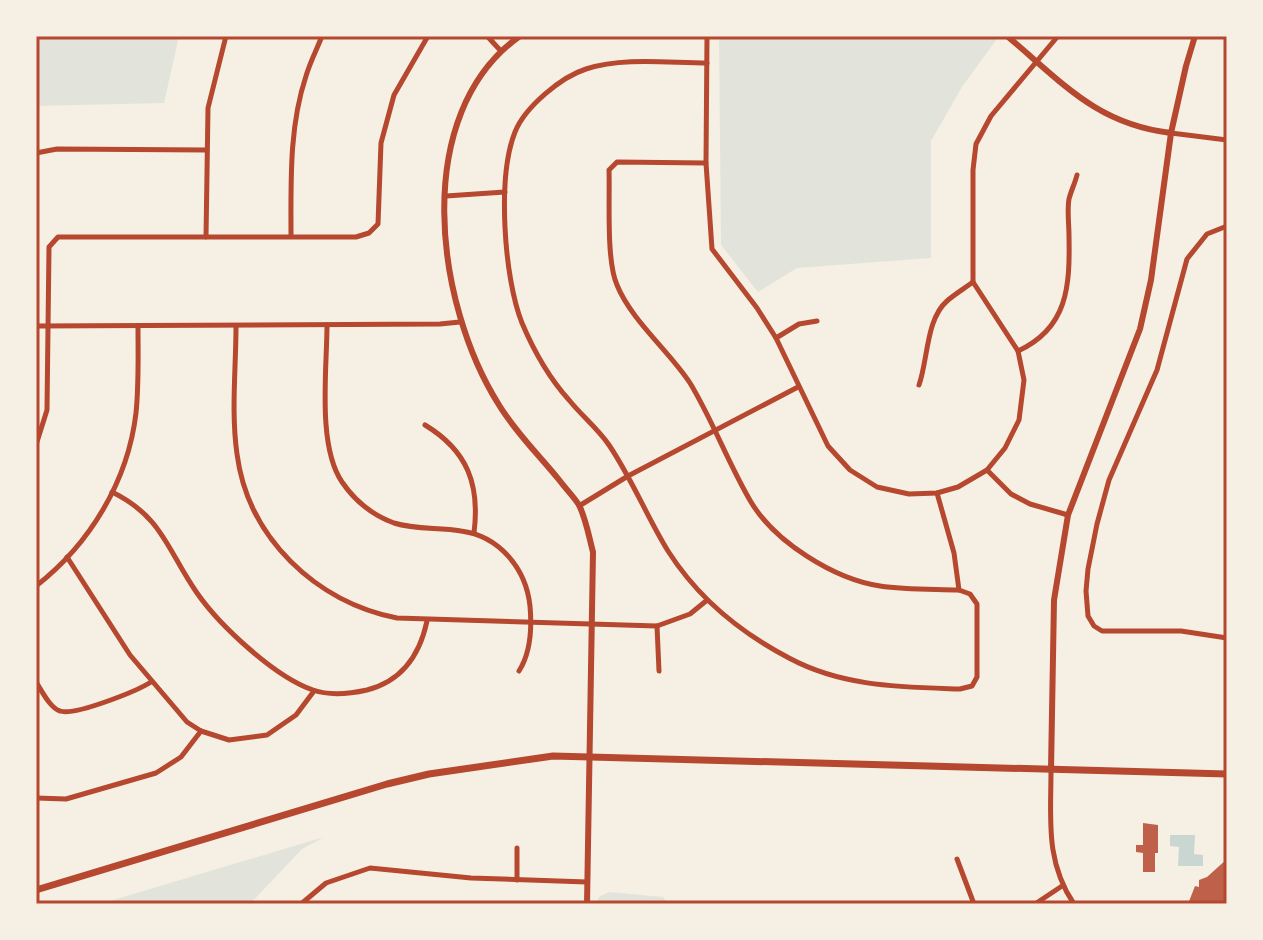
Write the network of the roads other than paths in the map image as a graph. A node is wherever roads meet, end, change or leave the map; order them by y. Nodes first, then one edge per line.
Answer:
1 (226, 36) edge
2 (322, 36) edge
3 (428, 36) edge
4 (487, 36) edge
5 (520, 36) edge
6 (707, 36) edge
7 (1007, 36) edge
8 (1058, 36) edge
9 (1195, 36) edge
10 (500, 50) junction
11 (1036, 60) junction
12 (707, 63) junction
13 (1171, 133) junction
14 (1227, 140) edge
15 (207, 150) junction
16 (36, 153) edge
17 (706, 163) junction
18 (1077, 175) dead end
19 (505, 192) junction
20 (446, 196) junction
21 (1227, 226) edge
22 (291, 236) junction
23 (206, 237) junction
24 (973, 282) junction
25 (817, 321) dead end
26 (460, 322) junction
27 (327, 325) junction
28 (36, 326) edge
29 (49, 326) junction
30 (138, 326) junction
31 (236, 326) junction
32 (776, 338) junction
33 (1018, 351) junction
34 (919, 385) dead end
35 (798, 387) junction
36 (425, 425) dead end
37 (714, 431) junction
38 (36, 445) edge
39 (987, 470) junction
40 (628, 476) junction
41 (112, 492) junction
42 (937, 493) junction
43 (579, 506) junction
44 (1068, 515) junction
45 (474, 533) junction
46 (67, 557) junction
47 (36, 586) edge
48 (959, 590) junction
49 (706, 601) junction
50 (427, 621) junction
51 (530, 623) junction
52 (591, 624) junction
53 (657, 626) junction
54 (1227, 638) edge
55 (519, 671) dead end
56 (659, 671) dead end
57 (36, 682) edge
58 (151, 682) junction
59 (314, 691) junction
60 (201, 731) junction
61 (589, 756) junction
62 (1051, 770) junction
63 (1227, 774) edge
64 (36, 798) edge
65 (517, 848) dead end
66 (957, 859) dead end
67 (517, 880) junction
68 (587, 882) junction
69 (1062, 886) junction
70 (36, 890) edge
71 (301, 904) edge
72 (587, 904) edge
73 (974, 904) edge
74 (1035, 904) edge
75 (1074, 904) edge

1 - 15 street
2 - 22 street
3 - 22 street
4 - 10 street
5 - 10 street
6 - 12 street
7 - 11 street
8 - 11 street
9 - 13 street
10 - 20 street
11 - 13 street
11 - 24 street
12 - 17 street
12 - 19 street
13 - 14 street
13 - 44 street
15 - 16 street
15 - 23 street
17 - 32 street
17 - 37 street
18 - 33 street
19 - 20 street
19 - 40 street
20 - 26 street
21 - 54 street
22 - 23 street
23 - 29 street
24 - 33 street
24 - 34 street
25 - 32 street
26 - 27 street
26 - 43 street
27 - 31 street
27 - 45 street
28 - 29 street
29 - 30 street
29 - 38 street
30 - 31 street
30 - 41 street
31 - 50 street
32 - 35 street
33 - 39 street
35 - 37 street
35 - 42 street
36 - 45 street
37 - 40 street
37 - 48 street
39 - 42 street
39 - 44 street
40 - 43 street
40 - 49 street
41 - 46 street
41 - 59 street
42 - 48 street
43 - 52 street
44 - 62 street
45 - 51 street
46 - 47 street
46 - 58 street
48 - 49 street
49 - 53 street
50 - 51 street
50 - 59 street
51 - 52 street
51 - 55 street
52 - 53 street
52 - 61 street
53 - 56 street
57 - 58 street
58 - 60 street
59 - 60 street
60 - 64 street
61 - 62 main road
61 - 68 street
61 - 70 main road
62 - 63 main road
62 - 69 street
65 - 67 street
66 - 73 street
67 - 68 street
67 - 71 street
68 - 72 street
69 - 74 street
69 - 75 street

